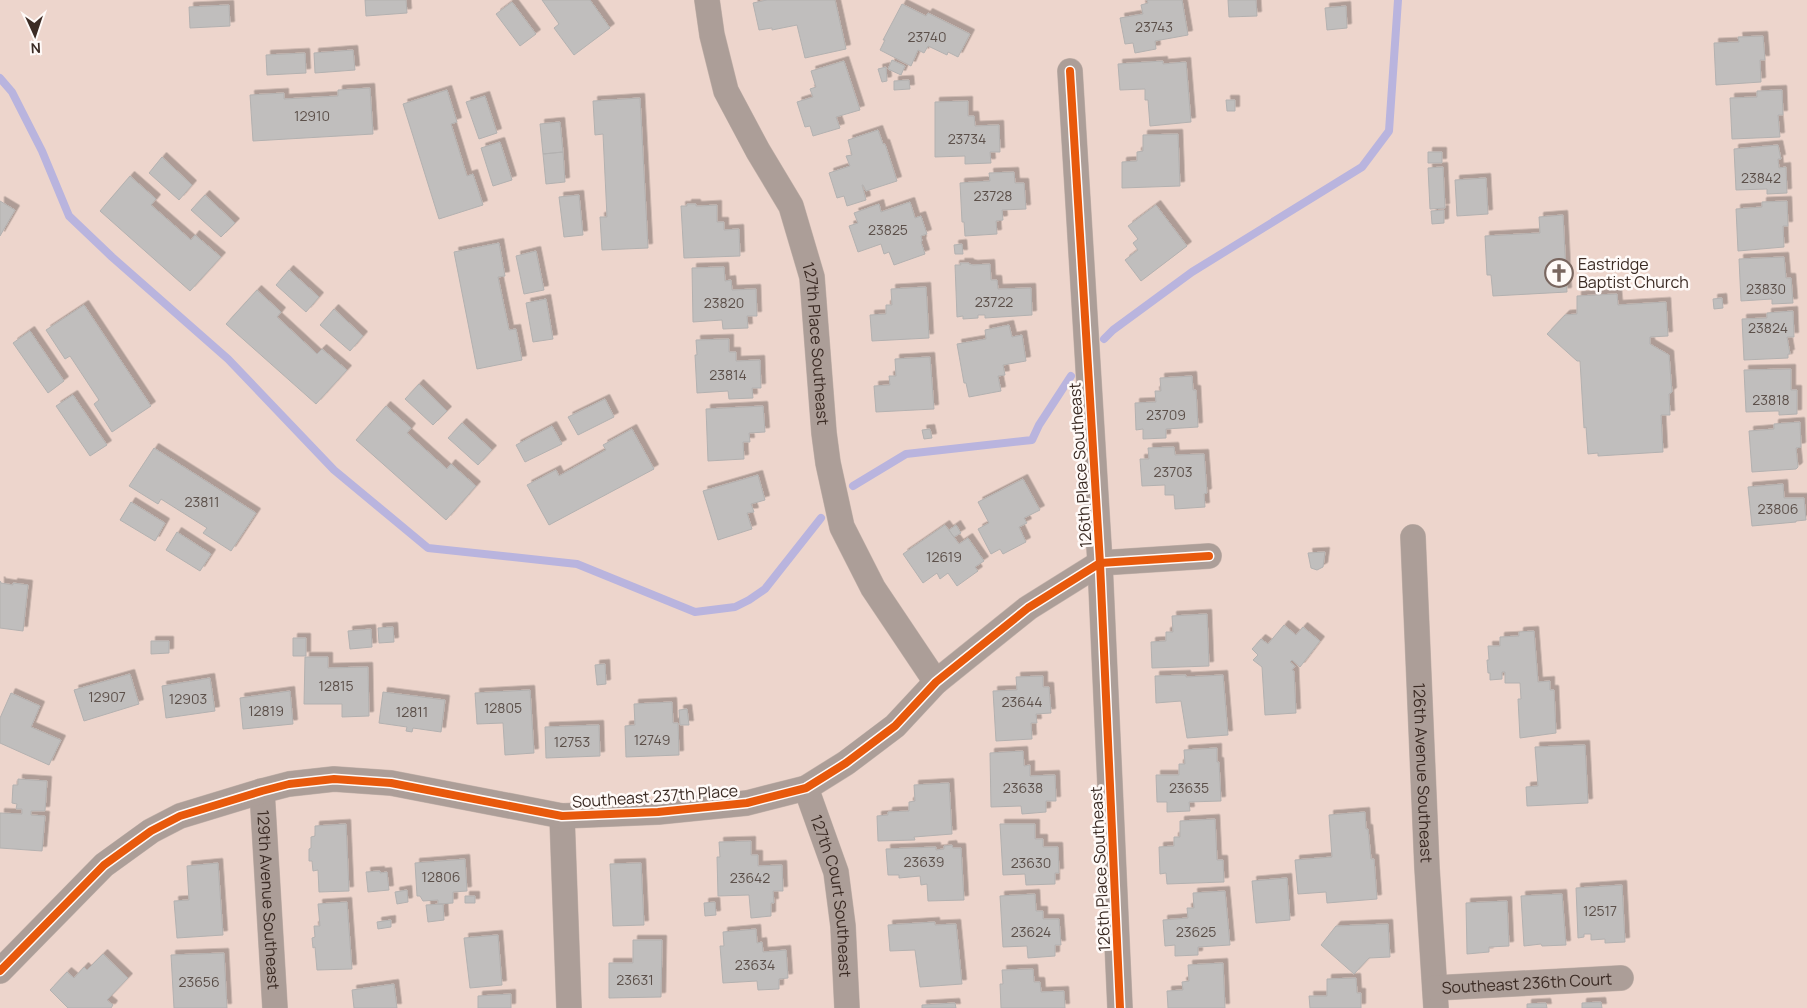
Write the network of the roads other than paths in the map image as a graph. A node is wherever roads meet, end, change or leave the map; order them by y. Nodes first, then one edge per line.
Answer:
1 (707, 0) edge
2 (1070, 71) dead end
3 (1413, 537) dead end
4 (1209, 556) dead end
5 (1100, 563) junction
6 (936, 682) junction
7 (806, 788) junction
8 (262, 791) junction
9 (562, 816) junction
10 (0, 971) edge
11 (1621, 978) dead end
12 (1435, 998) edge
13 (275, 1008) edge
14 (569, 1008) edge
15 (847, 1008) edge
16 (1120, 1008) edge

1 - 6 street, 127th Place Southeast
2 - 5 street, 126th Place Southeast
3 - 12 street, 126th Avenue Southeast
4 - 5 street, Southeast 237th Place
5 - 6 street, Southeast 237th Place
5 - 16 street, 126th Place Southeast
6 - 7 street, Southeast 237th Place
7 - 9 street, Southeast 237th Place
7 - 15 street, 127th Court Southeast
8 - 9 street, Southeast 237th Place
8 - 10 street, Southeast 237th Place
8 - 13 street, 129th Avenue Southeast
9 - 14 street
11 - 12 street, Southeast 236th Court

